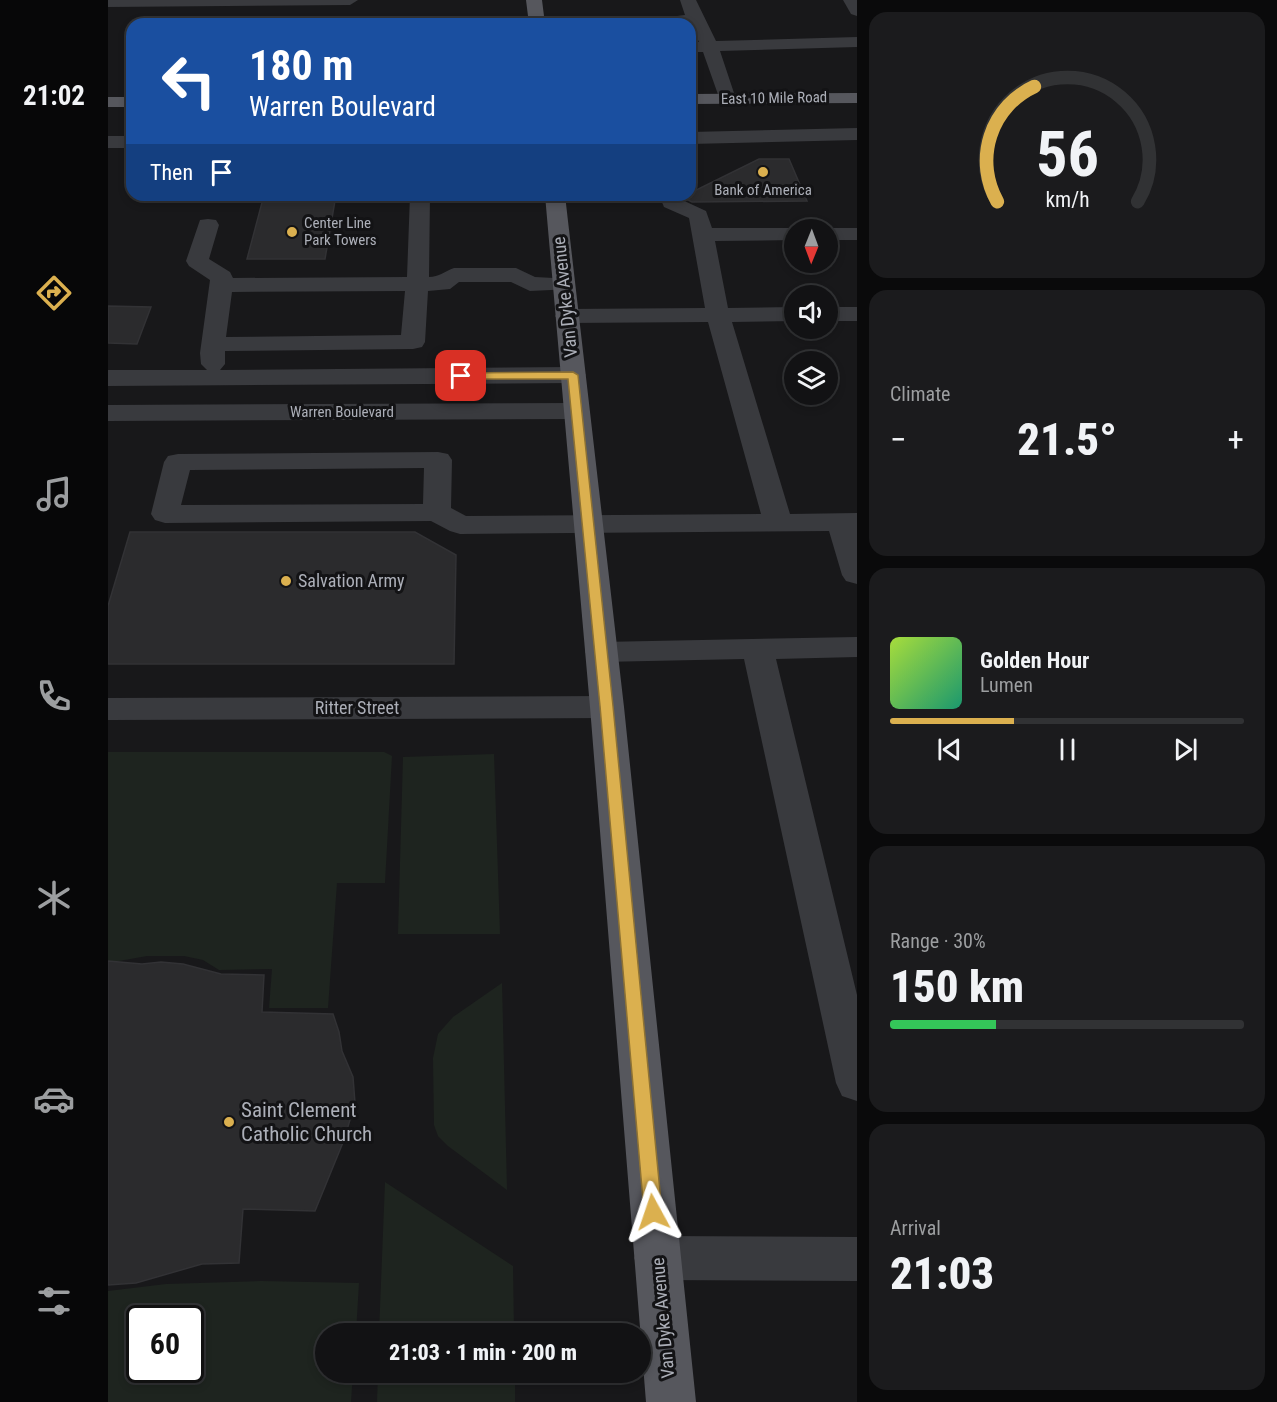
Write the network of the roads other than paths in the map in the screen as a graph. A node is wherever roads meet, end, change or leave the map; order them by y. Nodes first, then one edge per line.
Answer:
1 (298, 0) edge
2 (350, 0) edge
3 (534, 0) edge
4 (688, 0) edge
5 (851, 0) edge
6 (108, 2) edge
7 (857, 11) edge
8 (288, 17) dead end
9 (536, 18) edge
10 (695, 18) edge
11 (696, 21) edge
12 (857, 42) edge
13 (710, 46) junction
14 (696, 47) edge
15 (857, 98) edge
16 (696, 99) edge
17 (727, 99) junction
18 (108, 102) edge
19 (126, 102) edge
20 (857, 134) edge
21 (696, 138) edge
22 (108, 142) edge
23 (126, 142) edge
24 (420, 201) edge
25 (556, 201) edge
26 (670, 201) edge
27 (208, 225) dead end
28 (784, 234) edge
29 (838, 234) edge
30 (857, 234) edge
31 (703, 235) junction
32 (564, 284) junction
33 (222, 293) junction
34 (416, 293) junction
35 (718, 314) junction
36 (784, 314) edge
37 (838, 314) edge
38 (857, 314) edge
39 (567, 316) junction
40 (213, 344) junction
41 (573, 375) junction
42 (108, 378) edge
43 (214, 378) junction
44 (575, 411) junction
45 (239, 412) junction
46 (108, 413) edge
47 (437, 512) junction
48 (849, 522) edge
49 (778, 523) junction
50 (587, 524) junction
51 (857, 575) edge
52 (857, 646) edge
53 (758, 650) junction
54 (601, 652) junction
55 (607, 706) junction
56 (108, 710) edge
57 (857, 1083) edge
58 (657, 1258) junction
59 (857, 1259) edge
60 (671, 1402) edge

1 - 2 street
1 - 6 street
1 - 8 street
3 - 9 main road
4 - 10 street
5 - 7 street
11 - 13 street
12 - 13 street
13 - 14 street
13 - 17 street
15 - 17 main road, East 10 Mile Road
16 - 17 main road, East 10 Mile Road
18 - 19 main road
20 - 21 street
22 - 23 street
24 - 34 street
25 - 32 main road, Van Dyke Avenue
26 - 31 street
27 - 33 street
28 - 31 street
29 - 30 street
31 - 35 street
32 - 34 street
32 - 39 main road, Van Dyke Avenue
33 - 34 street
33 - 40 street
34 - 40 street
35 - 36 street
35 - 39 street
35 - 49 street
37 - 38 street
39 - 41 main road, Van Dyke Avenue
40 - 43 street
41 - 43 street, Warren Boulevard
41 - 44 main road, Van Dyke Avenue
42 - 43 street, Warren Boulevard
43 - 45 street
44 - 45 street, Warren Boulevard
44 - 50 main road, Van Dyke Avenue
45 - 46 street, Warren Boulevard
47 - 47 street
47 - 50 street
48 - 49 street
48 - 51 street
49 - 50 street
50 - 54 main road, Van Dyke Avenue
52 - 53 street
53 - 54 street
53 - 57 street
54 - 55 main road, Van Dyke Avenue
55 - 56 street, Ritter Street
55 - 58 main road, Van Dyke Avenue
58 - 59 street
58 - 60 main road, Van Dyke Avenue

